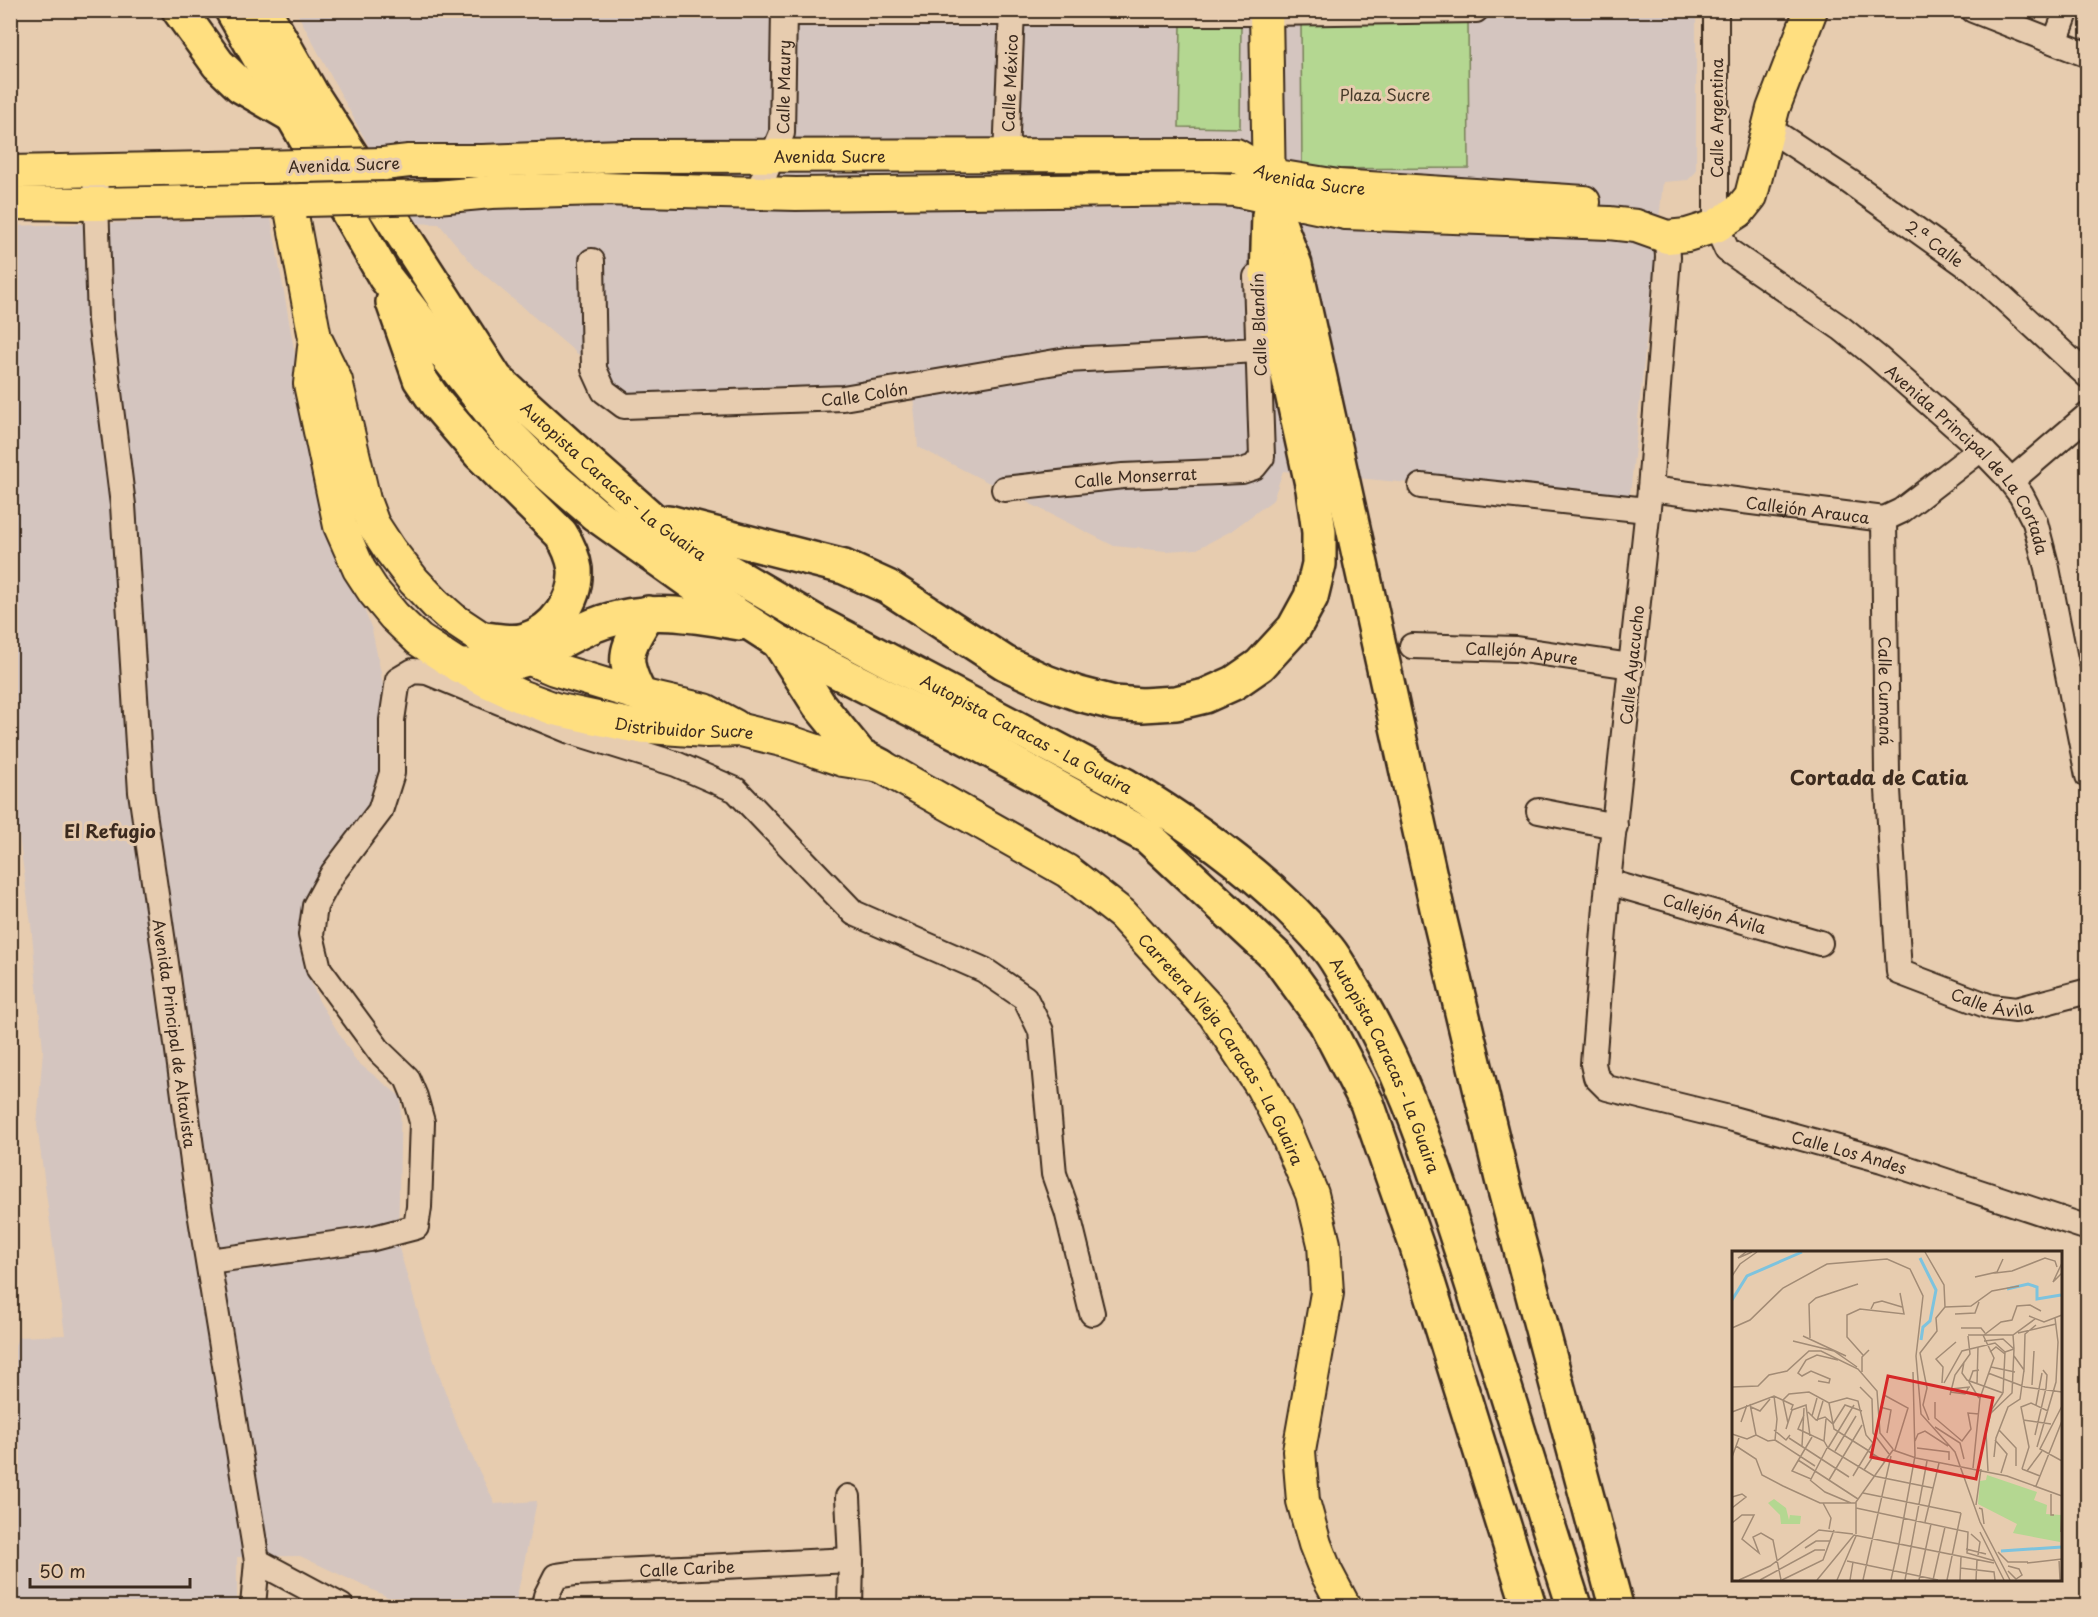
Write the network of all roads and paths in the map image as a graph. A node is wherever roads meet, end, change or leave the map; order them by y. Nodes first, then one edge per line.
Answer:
1 (232, 10) edge
2 (264, 10) edge
3 (1476, 10) edge
4 (1716, 10) edge
5 (1811, 10) edge
6 (1973, 10) edge
7 (2067, 10) edge
8 (784, 12) edge
9 (1012, 12) edge
10 (1266, 12) edge
11 (180, 13) edge
12 (2055, 42) junction
13 (2088, 55) edge
14 (302, 105) junction
15 (1768, 128) junction
16 (774, 155) junction
17 (1006, 157) junction
18 (95, 170) junction
19 (10, 172) edge
20 (1270, 186) junction
21 (757, 193) junction
22 (297, 199) junction
23 (10, 203) edge
24 (95, 204) junction
25 (1716, 226) junction
26 (1667, 237) junction
27 (592, 261) dead end
28 (385, 277) junction
29 (315, 338) junction
30 (1258, 350) junction
31 (2088, 376) edge
32 (2088, 415) edge
33 (1981, 449) junction
34 (1262, 457) joint
35 (2011, 481) junction
36 (1421, 486) dead end
37 (1004, 489) dead end
38 (1648, 499) junction
39 (652, 519) junction
40 (1884, 519) junction
41 (648, 613) junction
42 (766, 634) junction
43 (483, 639) junction
44 (1412, 646) dead end
45 (527, 659) junction
46 (459, 666) junction
47 (1631, 666) junction
48 (640, 695) junction
49 (741, 730) junction
50 (881, 766) junction
51 (2088, 776) edge
52 (1539, 811) dead end
53 (1615, 826) junction
54 (1608, 882) junction
55 (1820, 943) dead end
56 (1899, 972) joint
57 (2088, 992) edge
58 (1607, 1088) joint
59 (2088, 1228) edge
60 (208, 1261) junction
61 (1092, 1313) dead end
62 (848, 1497) dead end
63 (851, 1560) junction
64 (257, 1561) junction
65 (253, 1606) edge
66 (341, 1606) edge
67 (544, 1606) edge
68 (850, 1606) edge
69 (1344, 1606) edge
70 (1529, 1606) edge
71 (1574, 1606) edge
72 (1616, 1606) edge

1 - 14 highway, Autopista Caracas - La Guaira
2 - 14 highway, Autopista Caracas - La Guaira
3 - 10 street
4 - 25 street, Calle Argentina
5 - 15 main road, Avenida Sucre
6 - 12 street
7 - 12 street
8 - 9 street
8 - 16 street, Calle Maury
9 - 10 street
9 - 17 street, Calle México
10 - 20 main road
11 - 14 highway, Autopista Caracas - La Guaira
12 - 13 street
14 - 28 highway, Autopista Caracas - La Guaira
14 - 39 highway, Autopista Caracas - La Guaira
15 - 25 main road, Avenida Sucre
15 - 31 street, 2.ª Calle
16 - 17 main road, Avenida Sucre
16 - 18 main road, Avenida Sucre, bridge
16 - 21 street, Calle Maury
17 - 20 main road, Avenida Sucre
18 - 19 main road, Avenida Sucre
18 - 24 street, Avenida Principal de Altavista
20 - 21 main road, Avenida Sucre
20 - 26 main road, Avenida Sucre
20 - 30 street, Calle Blandín
20 - 39 highway
20 - 72 highway
21 - 22 main road, Avenida Sucre, bridge
22 - 24 main road, Avenida Sucre
22 - 29 main road, Distribuidor Sucre
23 - 24 main road, Avenida Sucre
24 - 60 street, Avenida Principal de Altavista
25 - 26 main road, Avenida Sucre
25 - 33 street, Avenida Principal de La Cortada
26 - 38 street, Calle Ayacucho
27 - 30 street, Calle Colón
28 - 42 highway, Autopista Caracas - La Guaira
28 - 43 highway
29 - 43 main road, Distribuidor Sucre
29 - 46 main road, Distribuidor Sucre
30 - 34 street, Calle Blandín
32 - 35 street
33 - 35 street, Avenida Principal de La Cortada
33 - 40 street, Callejón Arauca
34 - 37 street, Calle Monserrat
35 - 51 street, Avenida Principal de La Cortada
36 - 38 street, Callejón Arauca
38 - 40 street, Callejón Arauca
38 - 47 street, Calle Ayacucho
39 - 71 highway, Autopista Caracas - La Guaira
40 - 56 street, Calle Cumaná
41 - 42 highway
41 - 45 highway
41 - 48 highway
42 - 50 highway
42 - 70 highway, Autopista Caracas - La Guaira
43 - 45 main road, Distribuidor Sucre
44 - 47 street, Callejón Apure
45 - 46 highway
45 - 48 main road, Distribuidor Sucre
46 - 49 main road, Distribuidor Sucre
47 - 53 street, Calle Ayacucho
48 - 49 main road, Distribuidor Sucre
49 - 50 main road, Carretera Vieja Caracas - La Guaira
50 - 69 main road, Carretera Vieja Caracas - La Guaira
52 - 53 street
53 - 54 street, Calle Ayacucho
54 - 55 street, Callejón Ávila
54 - 58 street, Calle Ayacucho
56 - 57 street, Calle Ávila
58 - 59 street, Calle Los Andes
60 - 61 street
60 - 64 street, Avenida Principal de Altavista
62 - 63 street
63 - 67 street, Calle Caribe
63 - 68 street
64 - 65 street, Avenida Principal de Altavista
64 - 66 street

